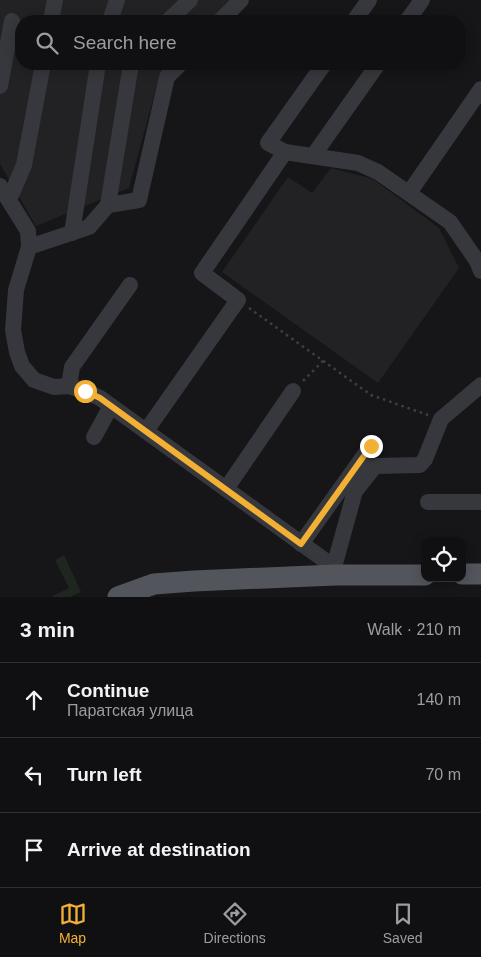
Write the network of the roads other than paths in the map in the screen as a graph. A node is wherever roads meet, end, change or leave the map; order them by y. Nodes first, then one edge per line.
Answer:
1 (55, 0) edge
2 (117, 0) edge
3 (190, 0) edge
4 (241, 0) edge
5 (369, 0) edge
6 (422, 0) edge
7 (52, 15) edge
8 (112, 15) edge
9 (174, 15) edge
10 (226, 15) edge
11 (358, 15) edge
12 (412, 15) edge
13 (12, 22) dead end
14 (42, 70) edge
15 (97, 70) edge
16 (130, 70) edge
17 (174, 70) edge
18 (320, 70) edge
19 (374, 70) edge
20 (0, 86) edge
21 (481, 89) edge
22 (285, 152) junction
23 (313, 156) junction
24 (4, 193) edge
25 (409, 193) junction
26 (108, 205) junction
27 (72, 232) junction
28 (28, 247) junction
29 (481, 271) edge
30 (130, 284) dead end
31 (481, 385) edge
32 (69, 386) junction
33 (293, 391) road end
34 (106, 402) junction
35 (146, 431) junction
36 (94, 437) dead end
37 (226, 489) junction
38 (356, 490) junction
39 (428, 502) dead end
40 (481, 502) edge
41 (301, 544) junction
42 (334, 571) junction
43 (466, 574) edge
44 (481, 574) edge
45 (421, 575) edge
46 (118, 597) edge

1 - 7 street
2 - 8 street
3 - 9 street
4 - 10 street
5 - 11 street
6 - 12 street
13 - 20 street
14 - 24 street
15 - 27 street
16 - 26 street
17 - 26 street
18 - 22 street
19 - 23 street
21 - 25 street
22 - 23 street
22 - 35 street
23 - 25 street
24 - 28 street
25 - 29 street
26 - 27 street
27 - 28 street
28 - 32 street
30 - 32 street
31 - 38 street
32 - 34 street
33 - 37 street
34 - 35 street
34 - 36 street
35 - 37 street
37 - 41 street
38 - 41 street
38 - 42 street
39 - 40 street
41 - 42 street
42 - 45 main road
42 - 46 main road
43 - 44 main road

